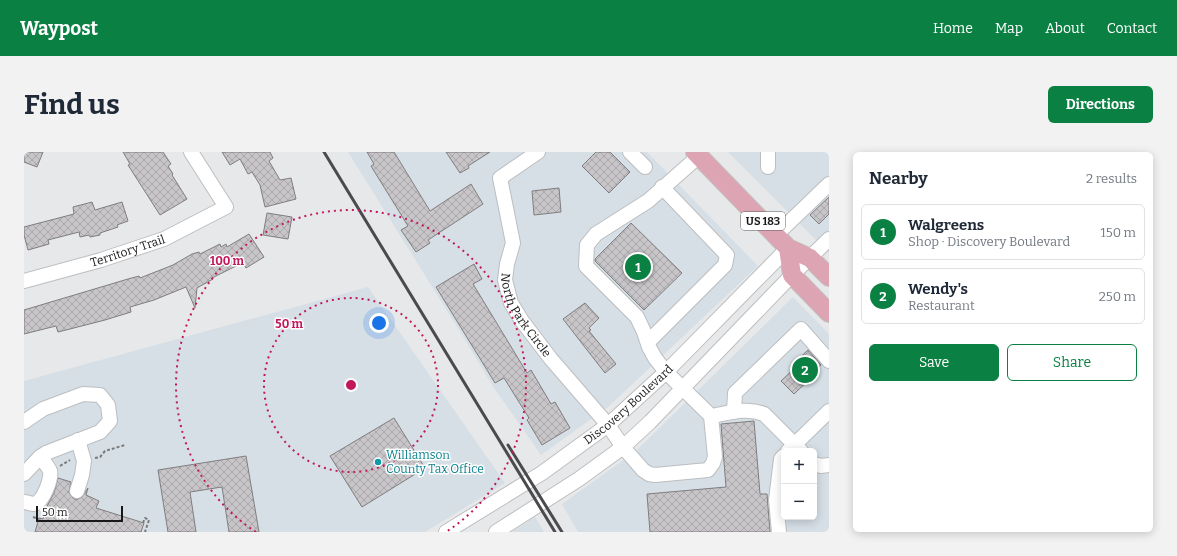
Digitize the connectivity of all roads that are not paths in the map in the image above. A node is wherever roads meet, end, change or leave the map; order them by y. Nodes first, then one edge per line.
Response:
1 (191, 152) edge
2 (538, 152) edge
3 (630, 152) edge
4 (768, 152) edge
5 (697, 154) edge
6 (645, 167) dead end
7 (768, 167) dead end
8 (829, 184) edge
9 (662, 188) junction
10 (776, 235) junction
11 (829, 239) edge
12 (788, 248) junction
13 (810, 258) junction
14 (792, 275) junction
15 (829, 276) edge
16 (24, 281) edge
17 (829, 313) edge
18 (648, 342) junction
19 (829, 361) edge
20 (666, 372) junction
21 (683, 388) junction
22 (829, 411) edge
23 (734, 412) junction
24 (711, 416) junction
25 (24, 422) edge
26 (608, 425) junction
27 (78, 440) junction
28 (623, 447) junction
29 (793, 448) edge
30 (795, 448) edge
31 (40, 457) junction
32 (781, 459) edge
33 (817, 465) edge
34 (829, 465) edge
35 (24, 474) edge
36 (77, 492) dead end
37 (24, 502) edge
38 (446, 532) edge
39 (496, 532) edge
40 (779, 532) edge

1 - 16 street, Territory Trail
2 - 26 street, North Park Circle
3 - 6 street
4 - 7 street
5 - 9 street
5 - 10 main road, US 183
8 - 10 street
9 - 18 street
9 - 18 street
10 - 12 main road, US 183
11 - 13 street, Discovery Boulevard
12 - 13 main road, US 183
12 - 14 main road
12 - 20 street, Discovery Boulevard
13 - 14 street, Discovery Boulevard
13 - 15 main road, US 183
14 - 17 main road
14 - 21 street, Discovery Boulevard
18 - 20 street
19 - 23 street
20 - 21 street
20 - 26 street, Discovery Boulevard
21 - 24 street
21 - 28 street, Discovery Boulevard
22 - 30 street
23 - 24 street
23 - 29 street
24 - 28 street, North Park Circle
25 - 27 street
26 - 28 street, North Park Circle
26 - 38 street, Discovery Boulevard
27 - 31 street
27 - 36 street
28 - 39 street, Discovery Boulevard
31 - 35 street
31 - 37 street
32 - 40 street
33 - 34 street

